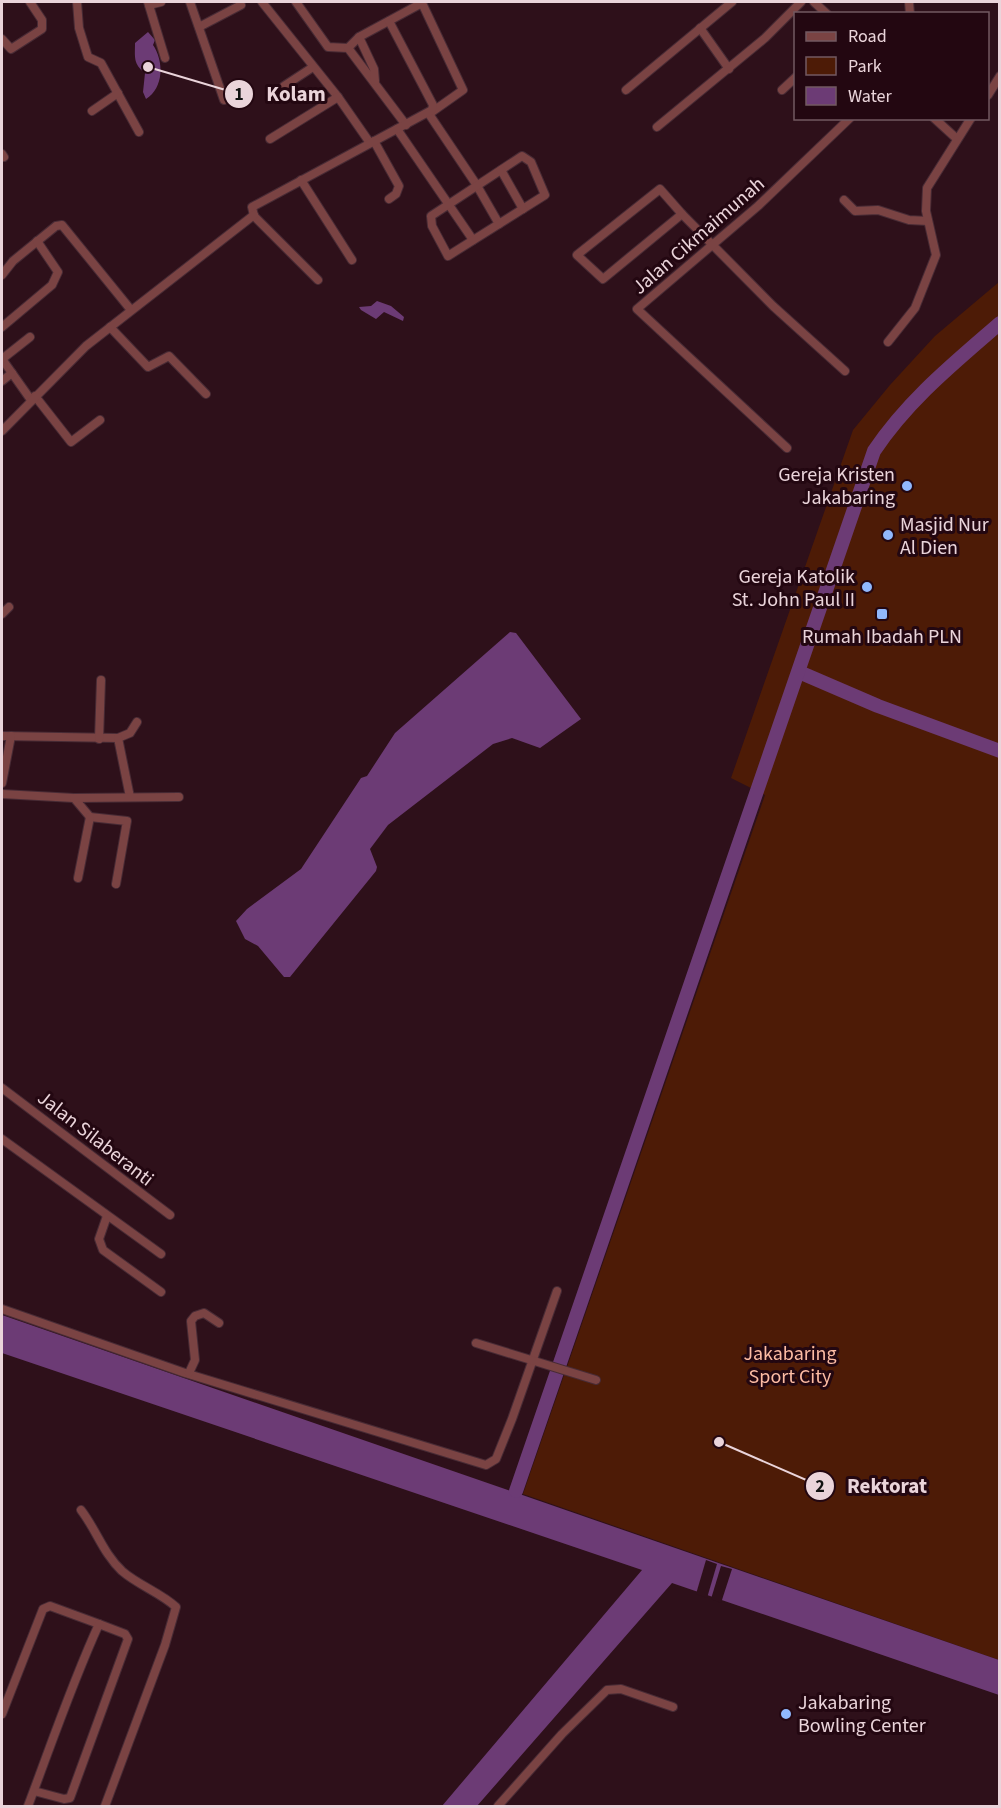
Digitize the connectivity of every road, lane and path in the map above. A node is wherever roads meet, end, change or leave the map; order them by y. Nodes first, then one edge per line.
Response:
1 (30, 2) edge
2 (77, 2) edge
3 (161, 2) edge
4 (190, 2) edge
5 (262, 2) edge
6 (296, 2) edge
7 (424, 2) edge
8 (732, 2) edge
9 (801, 2) edge
10 (149, 3) edge
11 (241, 5) dead end
12 (389, 21) junction
13 (199, 27) junction
14 (700, 28) junction
15 (359, 37) junction
16 (2, 39) edge
17 (348, 48) junction
18 (165, 57) dead end
19 (314, 67) junction
20 (729, 69) junction
21 (999, 76) edge
22 (794, 78) edge
23 (375, 81) junction
24 (284, 86) dead end
25 (626, 90) dead end
26 (782, 90) dead end
27 (989, 92) edge
28 (118, 93) junction
29 (338, 96) junction
30 (224, 100) dead end
31 (92, 111) dead end
32 (429, 114) junction
33 (848, 120) edge
34 (936, 120) edge
35 (970, 120) edge
36 (406, 125) junction
37 (657, 127) dead end
38 (397, 129) junction
39 (139, 132) dead end
40 (270, 139) dead end
41 (957, 139) junction
42 (372, 142) junction
43 (501, 170) junction
44 (301, 180) junction
45 (477, 185) junction
46 (389, 199) dead end
47 (844, 200) dead end
48 (450, 202) junction
49 (522, 209) junction
50 (682, 213) junction
51 (254, 215) junction
52 (928, 221) junction
53 (499, 225) junction
54 (474, 240) junction
55 (37, 241) junction
56 (714, 243) junction
57 (352, 260) dead end
58 (2, 275) edge
59 (318, 280) dead end
60 (131, 310) junction
61 (2, 327) edge
62 (110, 327) junction
63 (30, 337) dead end
64 (888, 342) dead end
65 (2, 359) edge
66 (845, 371) dead end
67 (12, 373) junction
68 (2, 381) edge
69 (206, 394) dead end
70 (33, 398) junction
71 (100, 420) dead end
72 (2, 431) edge
73 (787, 448) dead end
74 (9, 607) dead end
75 (2, 615) edge
76 (101, 680) dead end
77 (137, 722) dead end
78 (2, 736) edge
79 (11, 736) junction
80 (118, 738) junction
81 (99, 739) junction
82 (2, 783) edge
83 (2, 794) edge
84 (130, 797) junction
85 (179, 797) dead end
86 (74, 798) junction
87 (90, 817) junction
88 (78, 878) dead end
89 (116, 884) dead end
90 (2, 1088) edge
91 (2, 1139) edge
92 (170, 1215) dead end
93 (107, 1216) junction
94 (161, 1254) dead end
95 (557, 1291) dead end
96 (161, 1292) dead end
97 (2, 1309) edge
98 (219, 1323) dead end
99 (476, 1343) dead end
100 (533, 1360) junction
101 (189, 1373) junction
102 (596, 1380) dead end
103 (81, 1510) dead end
104 (99, 1624) junction
105 (673, 1707) dead end
106 (2, 1714) edge
107 (34, 1791) junction
108 (28, 1806) edge
109 (105, 1806) edge
110 (498, 1806) edge

1 - 16 street
2 - 28 street
3 - 10 street
4 - 13 street
5 - 19 street
6 - 17 street
7 - 12 street
7 - 32 street
8 - 14 street
9 - 20 street
10 - 18 street
11 - 13 street
12 - 15 street
12 - 32 street
13 - 30 street
14 - 20 street
14 - 25 street
15 - 17 street
15 - 23 street
17 - 23 street
19 - 24 street
19 - 29 street
20 - 37 street
21 - 27 street
22 - 26 street
23 - 36 street
28 - 31 street
28 - 39 street
29 - 40 street
29 - 42 street
32 - 36 street
32 - 45 street
33 - 56 street, Jalan Cikmaimunah
34 - 41 street
35 - 41 street
36 - 38 street
38 - 42 street
38 - 48 street
41 - 52 street
42 - 44 street
42 - 46 street
43 - 45 street
43 - 49 street
43 - 49 street
44 - 51 street
44 - 57 street
45 - 48 street
45 - 53 street
47 - 52 street
48 - 54 street
48 - 54 street
49 - 53 street
50 - 50 street
50 - 56 street
51 - 59 street
51 - 60 street
52 - 64 street
53 - 54 street
55 - 58 street
55 - 60 street
55 - 61 street
56 - 66 street
56 - 73 street, Jalan Cikmaimunah
60 - 62 street
62 - 69 street
62 - 70 street
63 - 65 street
65 - 67 street
67 - 68 street
67 - 70 street
70 - 71 street
70 - 72 street
74 - 75 street
76 - 81 street
77 - 80 street
78 - 79 street
79 - 81 street
79 - 82 street
80 - 81 street
80 - 84 street
83 - 86 street
84 - 85 street
84 - 86 street
86 - 87 street
87 - 88 street
87 - 89 street
90 - 92 street, Jalan Silaberanti
91 - 93 street
93 - 94 street
93 - 96 street
95 - 100 street
97 - 101 street
98 - 101 street
99 - 100 street
100 - 101 street
100 - 102 street
103 - 109 street
104 - 106 street
104 - 107 street
104 - 107 street
105 - 110 street
107 - 108 street

